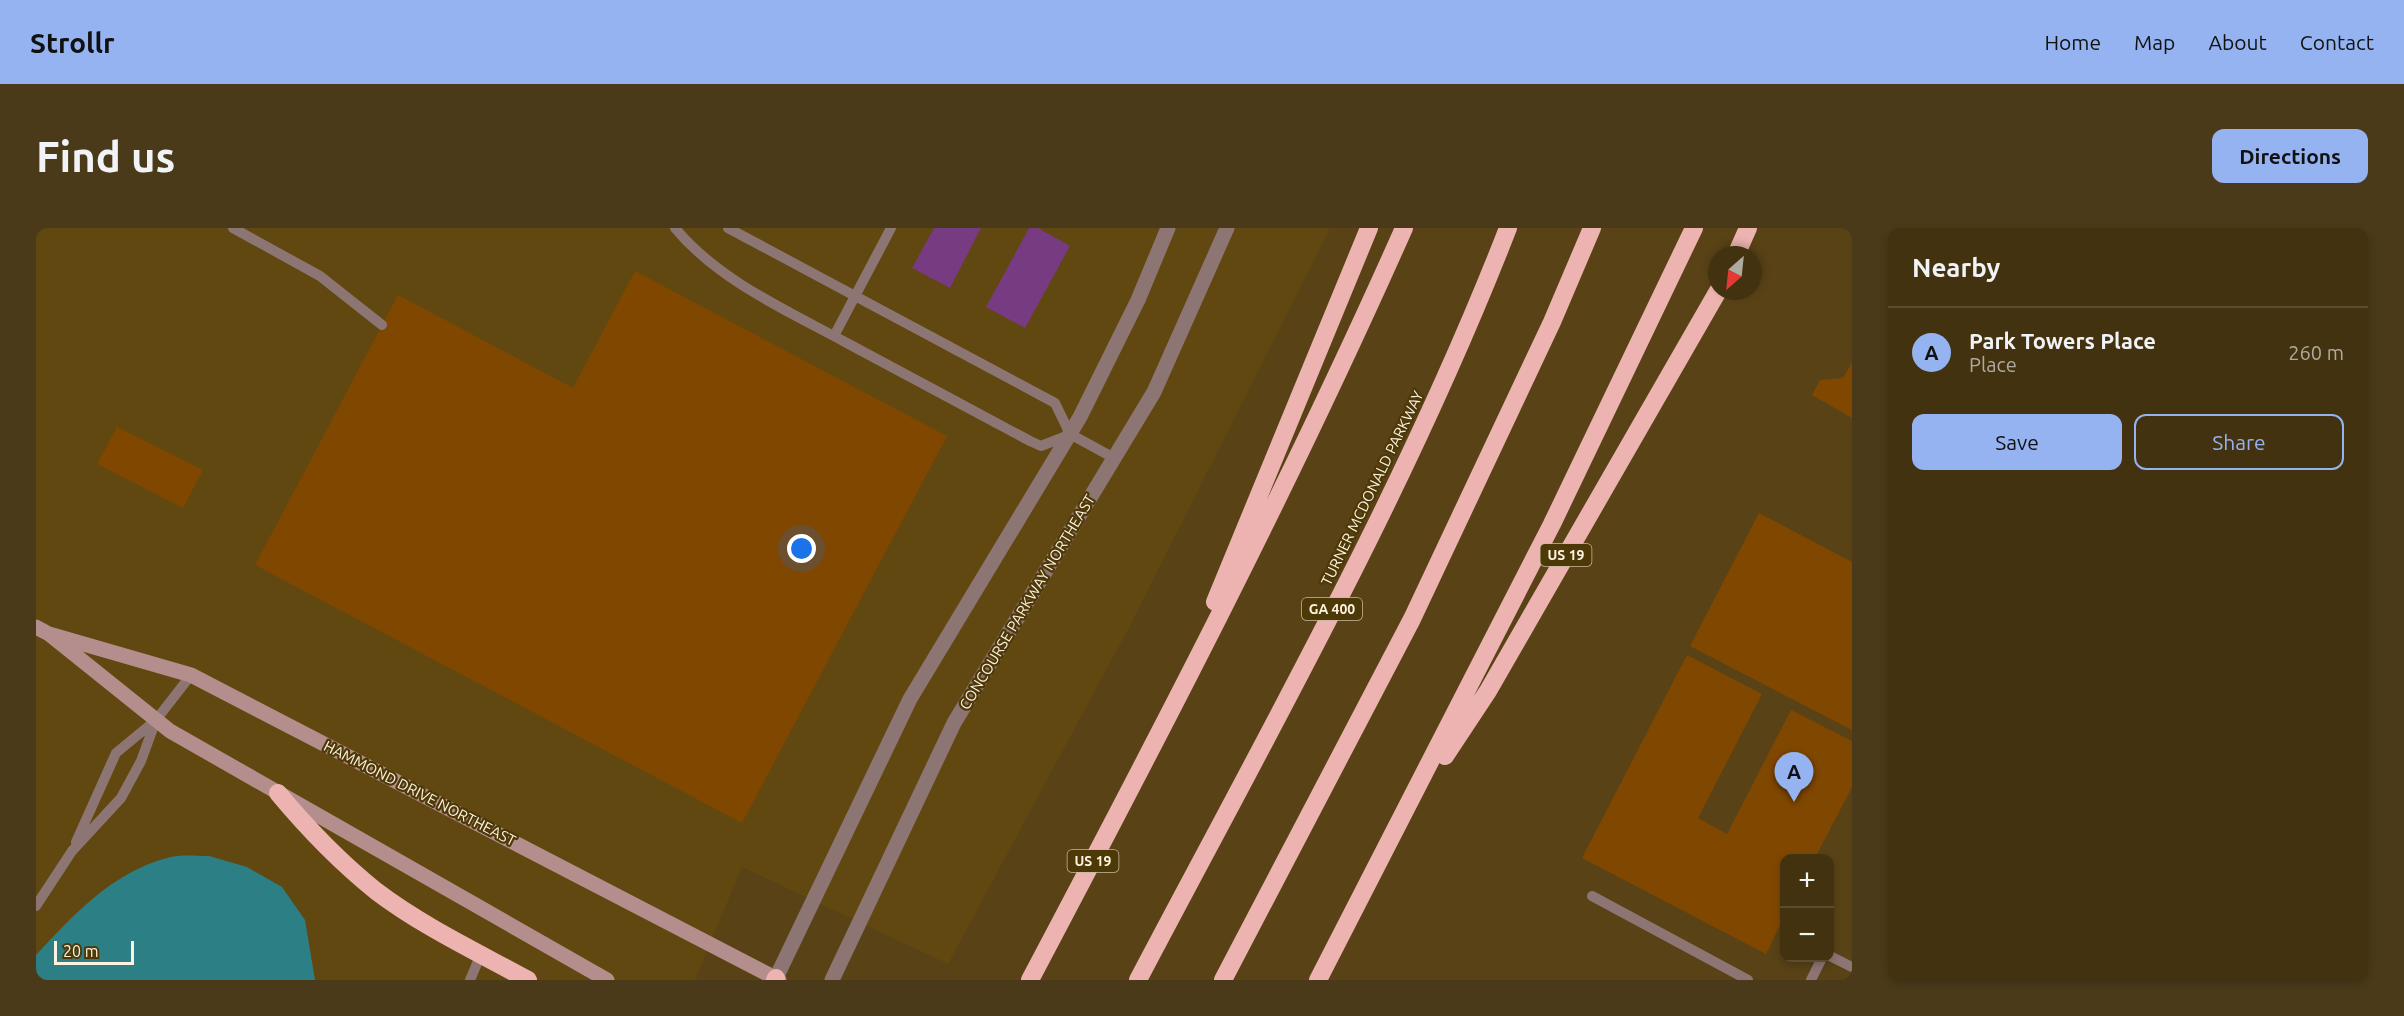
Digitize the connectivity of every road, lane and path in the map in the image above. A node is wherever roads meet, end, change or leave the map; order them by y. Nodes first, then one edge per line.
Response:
1 (232, 228) edge
2 (675, 228) edge
3 (728, 228) edge
4 (891, 228) edge
5 (1168, 228) edge
6 (1227, 228) edge
7 (1369, 228) edge
8 (1404, 228) edge
9 (1508, 228) edge
10 (1592, 228) edge
11 (1694, 228) edge
12 (1748, 228) edge
13 (1740, 246) edge
14 (854, 297) junction
15 (1713, 300) edge
16 (382, 325) dead end
17 (834, 336) junction
18 (1070, 434) junction
19 (1114, 458) junction
20 (43, 630) edge
21 (191, 675) junction
22 (156, 720) junction
23 (1156, 742) junction
24 (278, 794) junction
25 (1405, 814) junction
26 (72, 851) junction
27 (1592, 896) dead end
28 (36, 906) edge
29 (482, 954) junction
30 (1834, 958) edge
31 (1820, 962) edge
32 (1852, 967) edge
33 (777, 979) edge
34 (470, 980) edge
35 (528, 980) edge
36 (607, 980) edge
37 (832, 980) edge
38 (1030, 980) edge
39 (1138, 980) edge
40 (1223, 980) edge
41 (1318, 980) edge
42 (1748, 980) edge
43 (1811, 980) edge

1 - 16 lane
2 - 17 lane
3 - 14 lane
4 - 14 lane
5 - 18 street
6 - 19 street, CONCOURSE PARKWAY NORTHEAST
7 - 23 highway
8 - 23 highway, US 19
9 - 39 highway, TURNER MCDONALD PARKWAY / GA 400
10 - 40 highway
11 - 25 highway
12 - 13 highway
14 - 17 lane
14 - 18 lane
15 - 25 highway, US 19
17 - 18 lane
18 - 19 lane
18 - 33 street
19 - 37 street, CONCOURSE PARKWAY NORTHEAST
20 - 21 main road, HAMMOND DRIVE NORTHEAST
20 - 22 main road, HAMMOND DRIVE NORTHEAST
21 - 22 lane
21 - 33 main road, HAMMOND DRIVE NORTHEAST
22 - 24 main road, HAMMOND DRIVE NORTHEAST
22 - 26 lane
22 - 26 lane
23 - 38 highway, US 19
24 - 29 highway
24 - 36 main road, HAMMOND DRIVE NORTHEAST
25 - 41 highway, US 19
26 - 28 lane
27 - 42 lane
29 - 34 lane
29 - 35 highway
30 - 32 lane
31 - 43 lane

